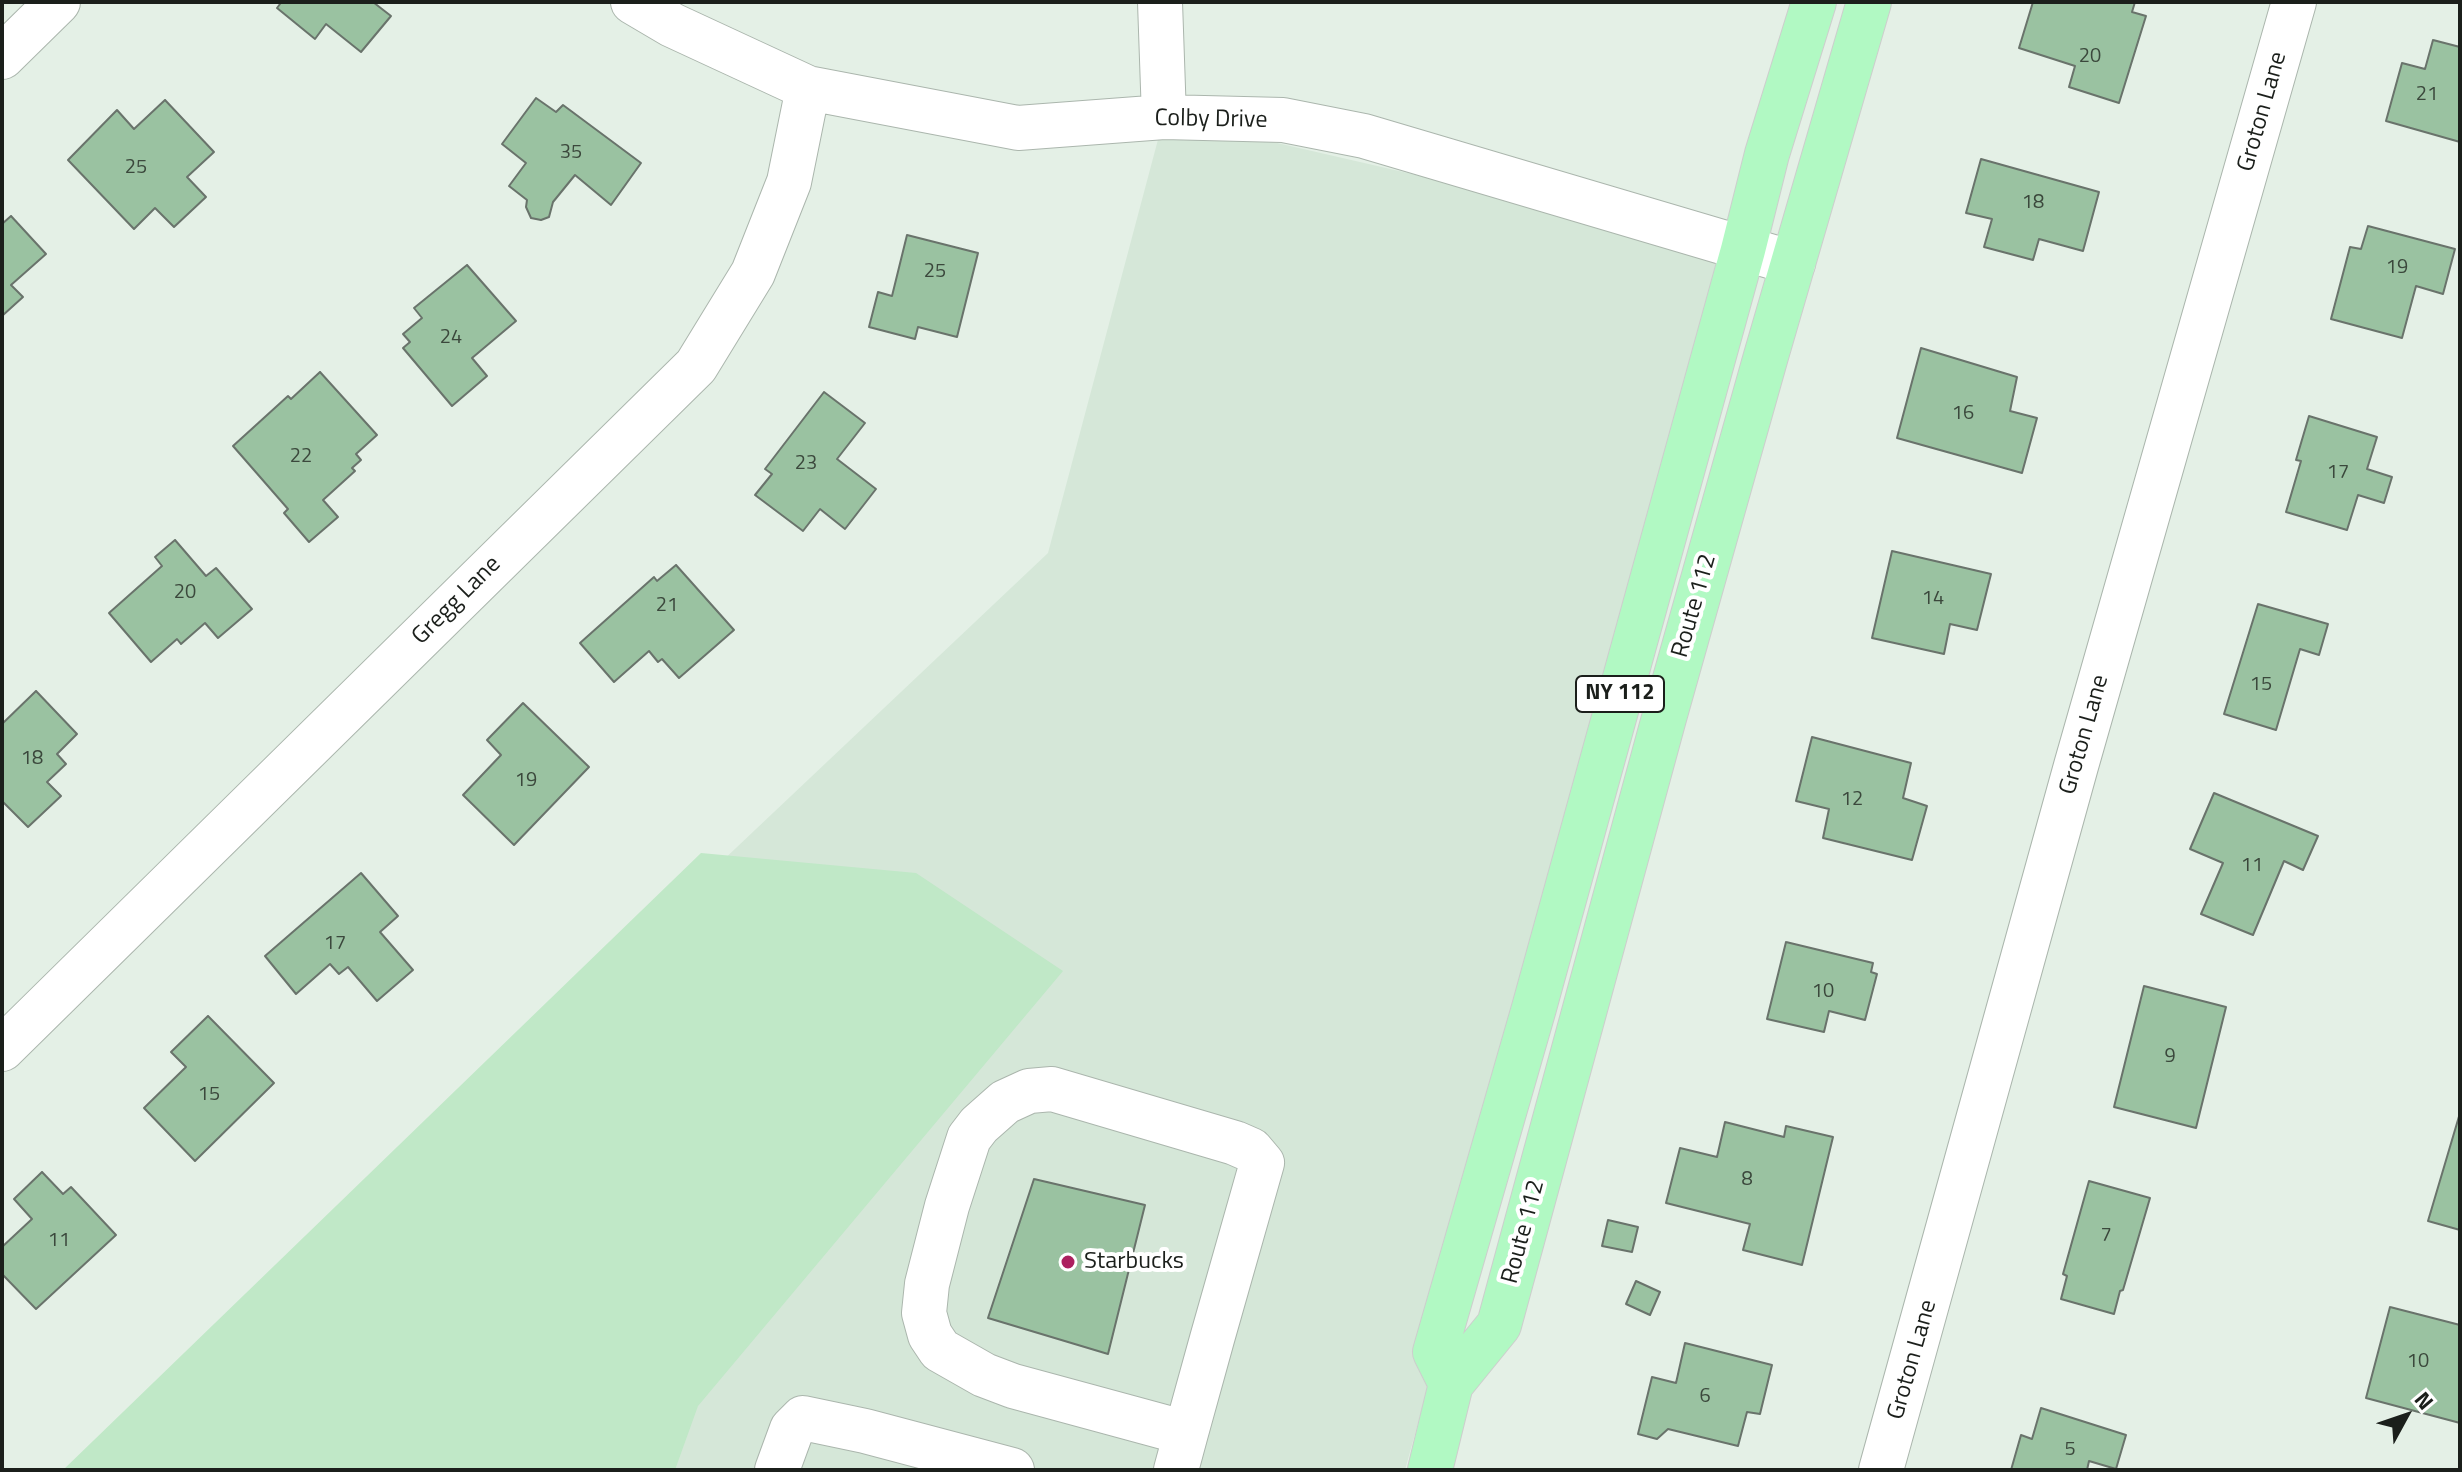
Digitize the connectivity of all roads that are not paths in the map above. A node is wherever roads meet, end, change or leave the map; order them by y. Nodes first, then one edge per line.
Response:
1 (58, 2) edge
2 (633, 2) edge
3 (1160, 2) edge
4 (1814, 2) edge
5 (1869, 2) edge
6 (2294, 2) edge
7 (2, 57) edge
8 (808, 88) junction
9 (1164, 117) junction
10 (1743, 250) junction
11 (1793, 263) junction
12 (2, 1049) edge
13 (1451, 1384) junction
14 (1181, 1451) edge
15 (777, 1470) edge
16 (1012, 1470) edge
17 (1430, 1470) edge
18 (1881, 1470) edge

1 - 7 street
2 - 8 street, Colby Drive
3 - 9 street
4 - 10 main road, Route 112 / NY 112
5 - 11 main road, Route 112 / NY 112
6 - 18 street, Groton Lane
8 - 9 street, Colby Drive
8 - 12 street, Gregg Lane
9 - 10 street, Colby Drive
10 - 11 street, Colby Drive
10 - 13 main road, Route 112 / NY 112
11 - 13 main road, Route 112 / NY 112
13 - 17 main road, Route 112 / NY 112
14 - 14 street
15 - 16 street

